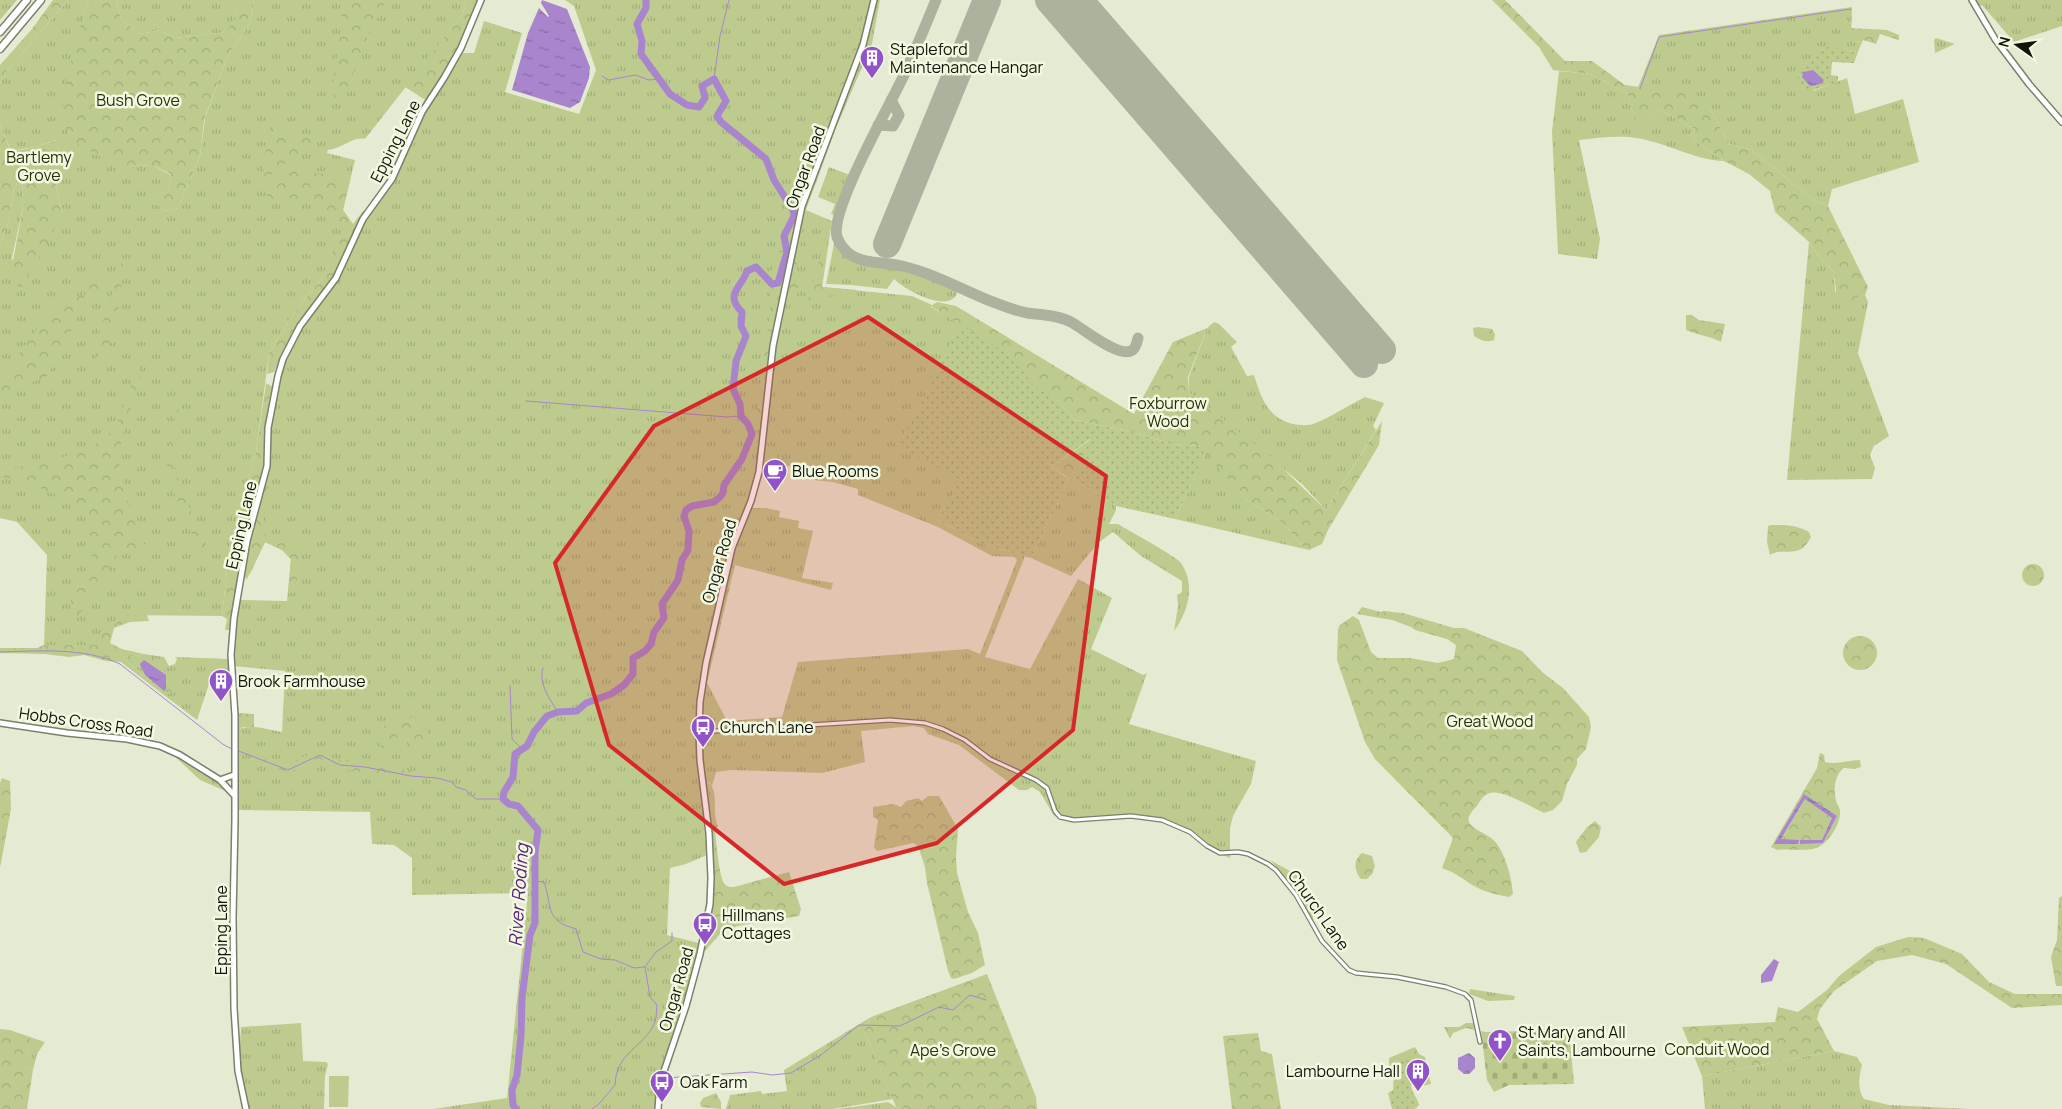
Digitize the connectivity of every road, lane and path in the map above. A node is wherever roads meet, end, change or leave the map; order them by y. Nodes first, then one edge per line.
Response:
1 (27, 0) edge
2 (41, 0) edge
3 (481, 0) edge
4 (874, 0) edge
5 (1972, 0) edge
6 (0, 32) edge
7 (0, 49) edge
8 (2062, 122) edge
9 (0, 723) edge
10 (699, 732) junction
11 (234, 775) junction
12 (220, 780) junction
13 (234, 796) junction
14 (1480, 1042) dead end
15 (246, 1109) edge
16 (658, 1109) edge

1 - 6 highway
2 - 7 highway
3 - 11 street, Epping Lane
4 - 10 street, Ongar Road
5 - 8 street
9 - 12 street, Hobbs Cross Road
10 - 14 street, Church Lane
10 - 16 street, Ongar Road
11 - 12 street
11 - 13 street, Epping Lane
12 - 13 street, Hobbs Cross Road
13 - 15 street, Epping Lane

